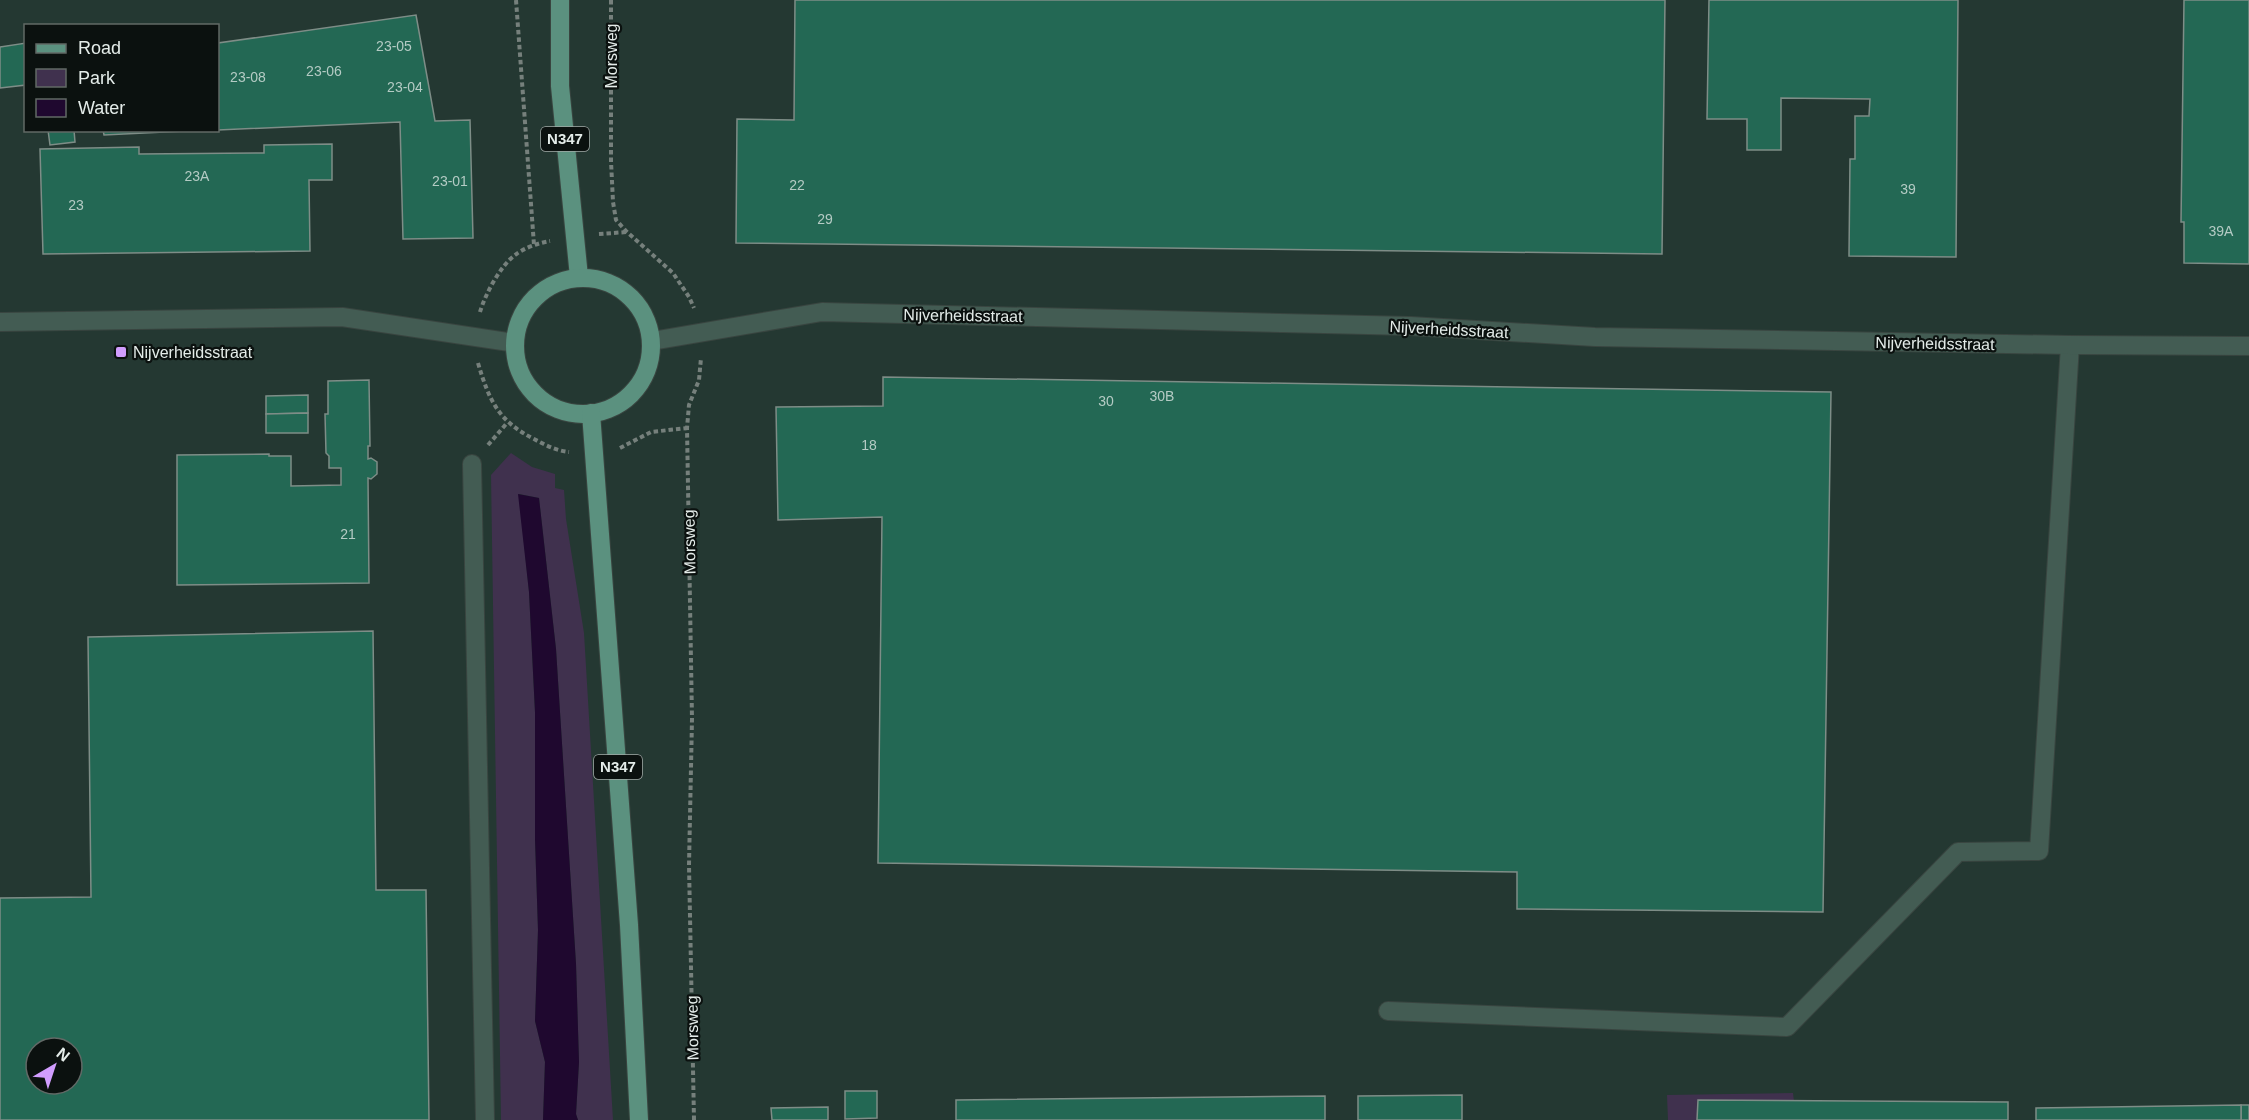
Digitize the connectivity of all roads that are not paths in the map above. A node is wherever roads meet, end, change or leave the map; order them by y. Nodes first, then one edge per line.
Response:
1 (560, 0) edge
2 (579, 277) junction
3 (0, 322) edge
4 (652, 341) junction
5 (515, 343) junction
6 (2070, 345) junction
7 (2249, 346) edge
8 (591, 414) junction
9 (472, 464) dead end
10 (1388, 1011) dead end
11 (485, 1120) edge
12 (639, 1120) edge

1 - 2 main road, N347
2 - 4 main road
2 - 5 main road
3 - 5 street
4 - 6 street, Nijverheidsstraat
4 - 8 main road
5 - 8 main road
6 - 7 street, Nijverheidsstraat
6 - 10 street
8 - 12 main road, N347
9 - 11 street

